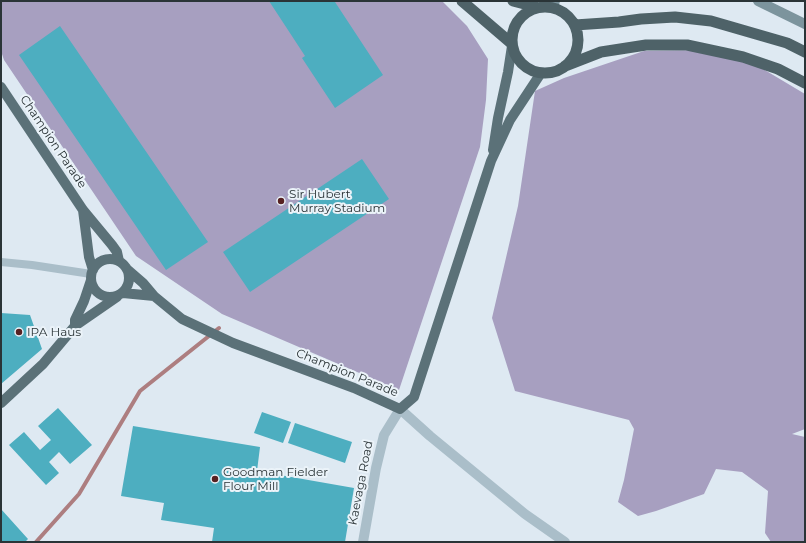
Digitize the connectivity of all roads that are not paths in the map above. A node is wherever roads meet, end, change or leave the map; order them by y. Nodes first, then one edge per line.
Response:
1 (462, 1) edge
2 (514, 1) edge
3 (758, 1) edge
4 (554, 4) edge
5 (536, 7) junction
6 (805, 24) edge
7 (575, 25) junction
8 (512, 45) junction
9 (805, 52) edge
10 (564, 66) junction
11 (541, 73) junction
12 (805, 83) edge
13 (1, 87) edge
14 (491, 162) junction
15 (83, 210) junction
16 (119, 261) junction
17 (1, 262) edge
18 (128, 270) junction
19 (92, 274) junction
20 (120, 295) junction
21 (154, 296) junction
22 (75, 326) junction
23 (1, 403) edge
24 (400, 409) junction
25 (363, 542) edge
26 (565, 542) edge

1 - 8 highway
2 - 5 highway
3 - 6 main road
4 - 5 highway
4 - 7 highway
5 - 8 highway
7 - 9 highway
7 - 10 highway
8 - 11 highway
8 - 14 main road, Champion Parade
10 - 11 highway
10 - 12 highway
11 - 14 main road, Champion Parade
13 - 15 main road, Champion Parade
14 - 24 main road, Champion Parade
15 - 16 main road, Champion Parade
15 - 19 main road, Champion Parade
16 - 18 main road
16 - 19 main road
17 - 19 lane
18 - 20 main road
18 - 21 main road, Champion Parade
19 - 20 main road
19 - 22 main road
20 - 21 main road
20 - 22 main road
21 - 24 main road, Champion Parade
22 - 23 main road
24 - 25 street, Kaevaga Road
24 - 26 street

